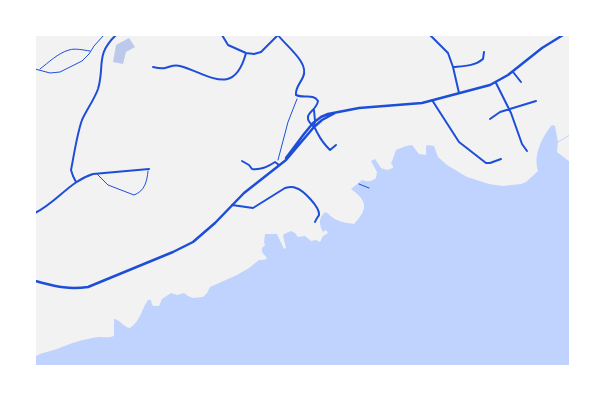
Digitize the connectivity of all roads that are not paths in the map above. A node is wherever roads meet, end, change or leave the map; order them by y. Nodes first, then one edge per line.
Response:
1 (116, 35) edge
2 (178, 35) edge
3 (185, 35) edge
4 (222, 35) edge
5 (278, 35) edge
6 (430, 35) edge
7 (563, 35) edge
8 (559, 36) edge
9 (484, 52) dead end
10 (246, 53) junction
11 (153, 67) dead end
12 (453, 67) junction
13 (513, 72) junction
14 (521, 82) dead end
15 (496, 83) junction
16 (459, 93) junction
17 (432, 100) junction
18 (536, 101) dead end
19 (509, 108) junction
20 (314, 110) junction
21 (335, 113) junction
22 (490, 120) dead end
23 (315, 121) junction
24 (313, 126) junction
25 (336, 145) dead end
26 (527, 151) dead end
27 (501, 159) dead end
28 (242, 161) dead end
29 (278, 164) junction
30 (149, 169) joint
31 (96, 174) junction
32 (76, 182) junction
33 (232, 205) junction
34 (35, 213) edge
35 (315, 222) dead end
36 (35, 280) edge

1 - 32 street
2 - 3 street
4 - 10 street
5 - 10 street
5 - 20 street
6 - 12 street
7 - 8 street
8 - 13 street
9 - 12 street
10 - 11 street
12 - 16 street
13 - 14 street
13 - 15 street
15 - 16 street
15 - 19 street
16 - 17 street
17 - 21 street
17 - 27 street
18 - 19 street
19 - 22 street
19 - 26 street
20 - 23 street
20 - 24 street
21 - 23 street
21 - 24 street
23 - 24 street
24 - 25 street
24 - 29 street
28 - 29 street
29 - 33 street
30 - 31 street
30 - 31 lane
31 - 32 street
32 - 34 street
33 - 35 street
33 - 36 street

